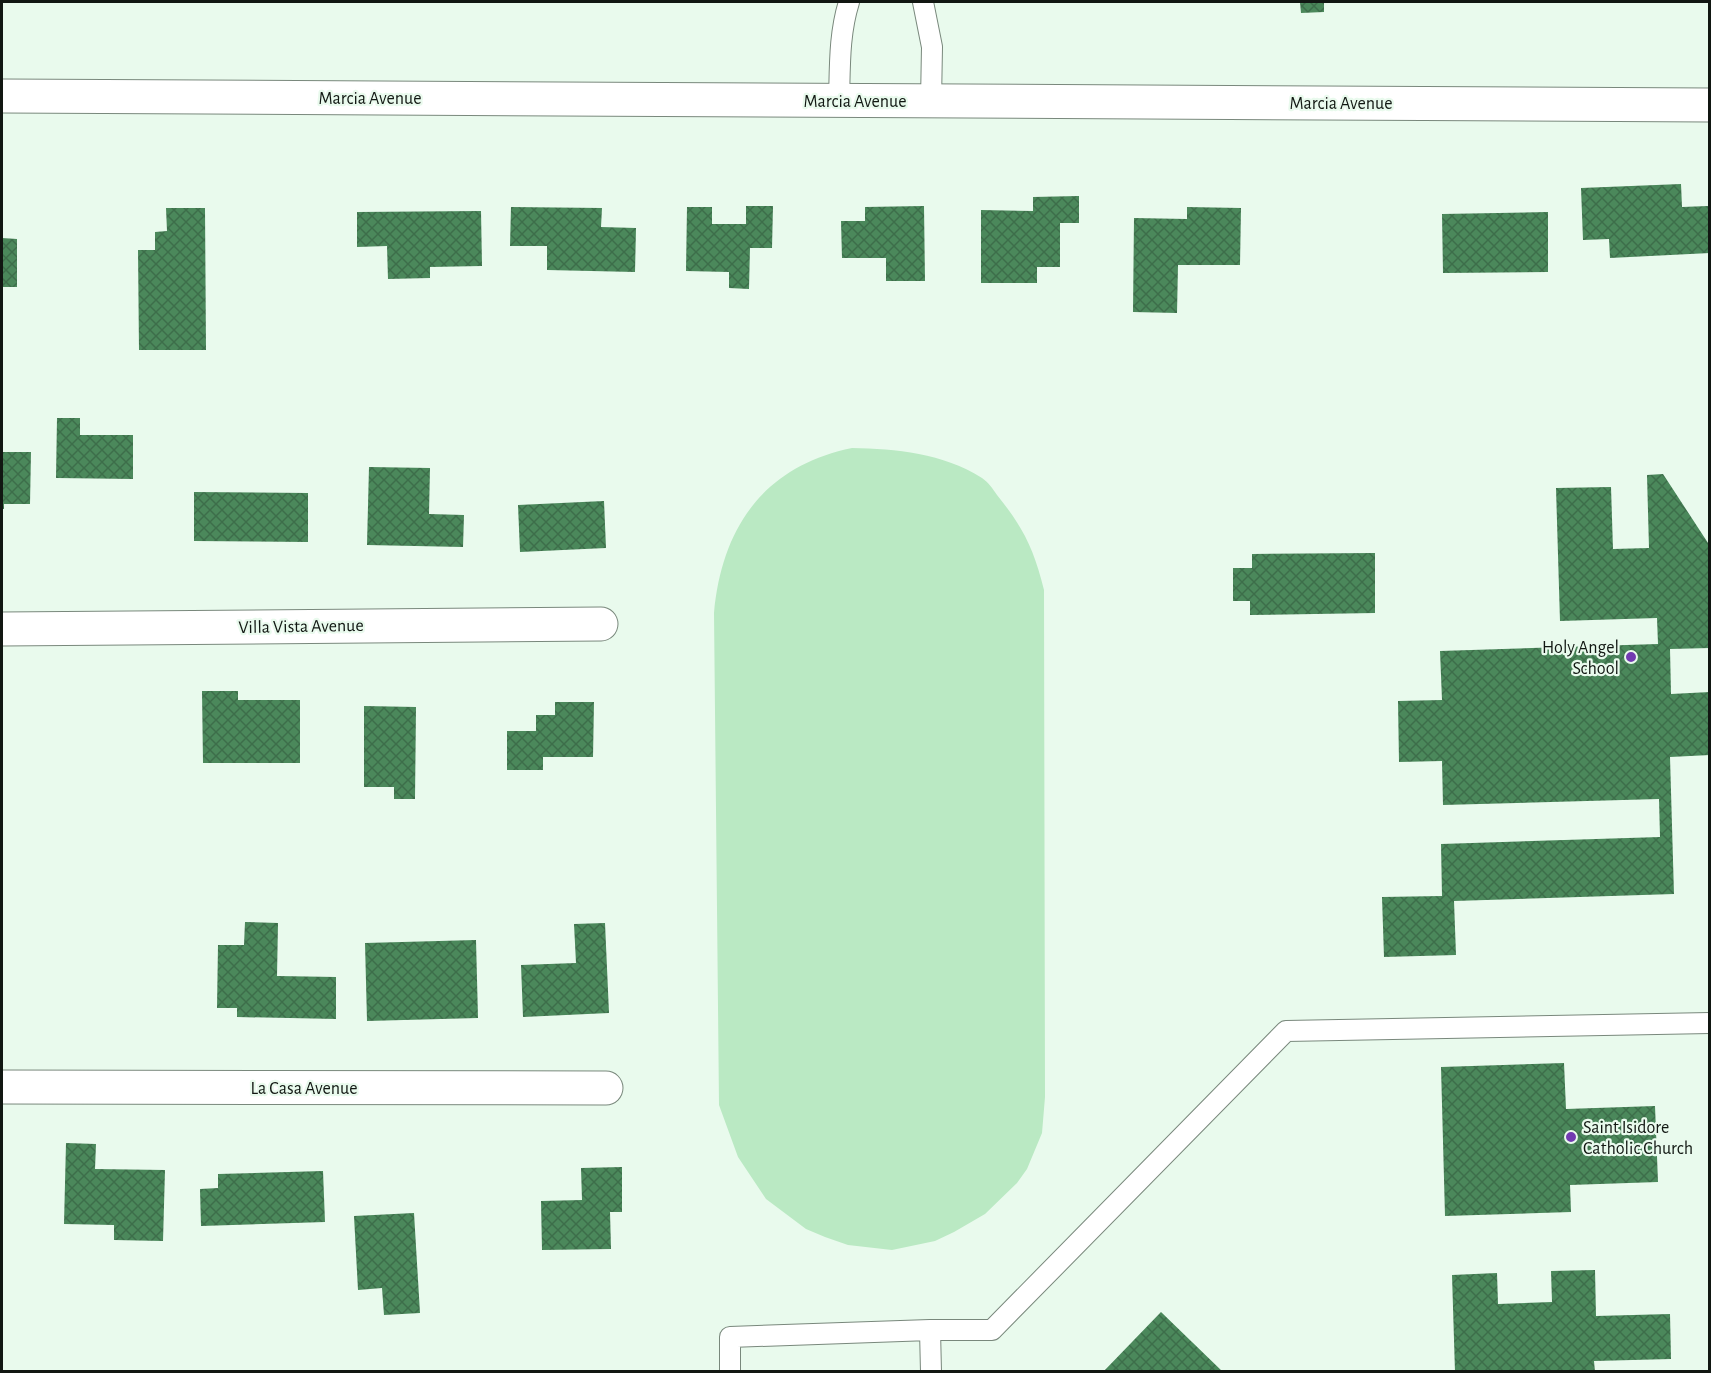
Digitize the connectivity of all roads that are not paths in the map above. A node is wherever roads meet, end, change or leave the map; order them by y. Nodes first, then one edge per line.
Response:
1 (849, 2) edge
2 (922, 2) edge
3 (2, 96) edge
4 (839, 101) junction
5 (931, 101) junction
6 (1710, 105) edge
7 (601, 624) dead end
8 (2, 629) edge
9 (1710, 1023) edge
10 (2, 1087) edge
11 (606, 1088) dead end
12 (930, 1330) junction
13 (730, 1371) edge
14 (932, 1371) edge

1 - 4 lane
2 - 5 lane
3 - 4 street, Marcia Avenue
4 - 5 street, Marcia Avenue
5 - 6 street, Marcia Avenue
7 - 8 street, Villa Vista Avenue
9 - 12 lane
10 - 11 street, La Casa Avenue
12 - 13 lane
12 - 14 lane

